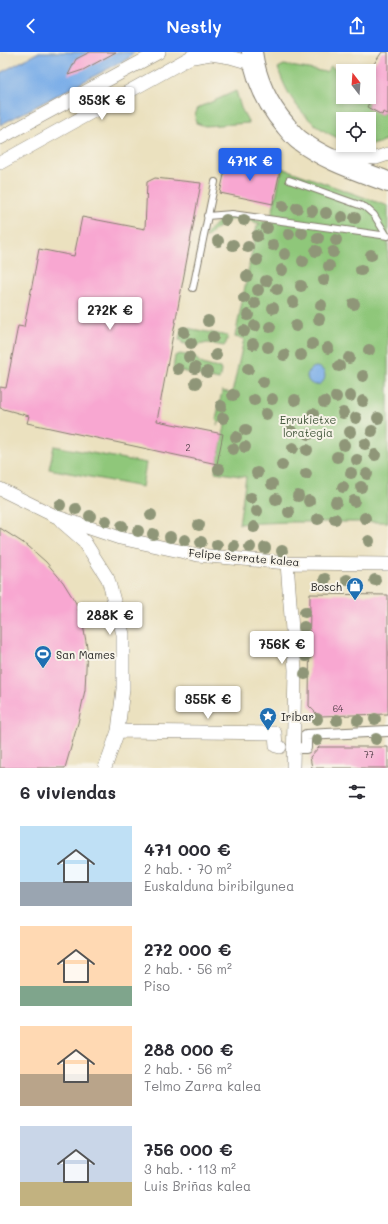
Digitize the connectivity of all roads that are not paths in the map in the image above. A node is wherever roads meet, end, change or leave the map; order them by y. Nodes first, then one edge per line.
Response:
1 (159, 52) edge
2 (196, 54) edge
3 (253, 58) edge
4 (0, 138) edge
5 (388, 154) edge
6 (321, 155) junction
7 (0, 163) edge
8 (289, 180) dead end
9 (215, 182) dead end
10 (388, 182) edge
11 (207, 216) junction
12 (387, 236) edge
13 (193, 288) dead end
14 (0, 489) edge
15 (56, 517) junction
16 (287, 562) junction
17 (388, 564) edge
18 (118, 731) junction
19 (388, 731) edge
20 (280, 746) dead end
21 (301, 748) dead end
22 (105, 768) edge
23 (293, 768) edge

1 - 4 street
2 - 3 street
2 - 7 street
3 - 6 main road
5 - 6 street
6 - 10 main road
8 - 12 lane
9 - 11 lane
11 - 12 lane
11 - 13 lane
14 - 15 street
15 - 16 street, Felipe Serrate kalea
15 - 18 street
16 - 17 street, Felipe Serrate kalea
16 - 23 street
18 - 20 street
18 - 22 street
19 - 21 street

